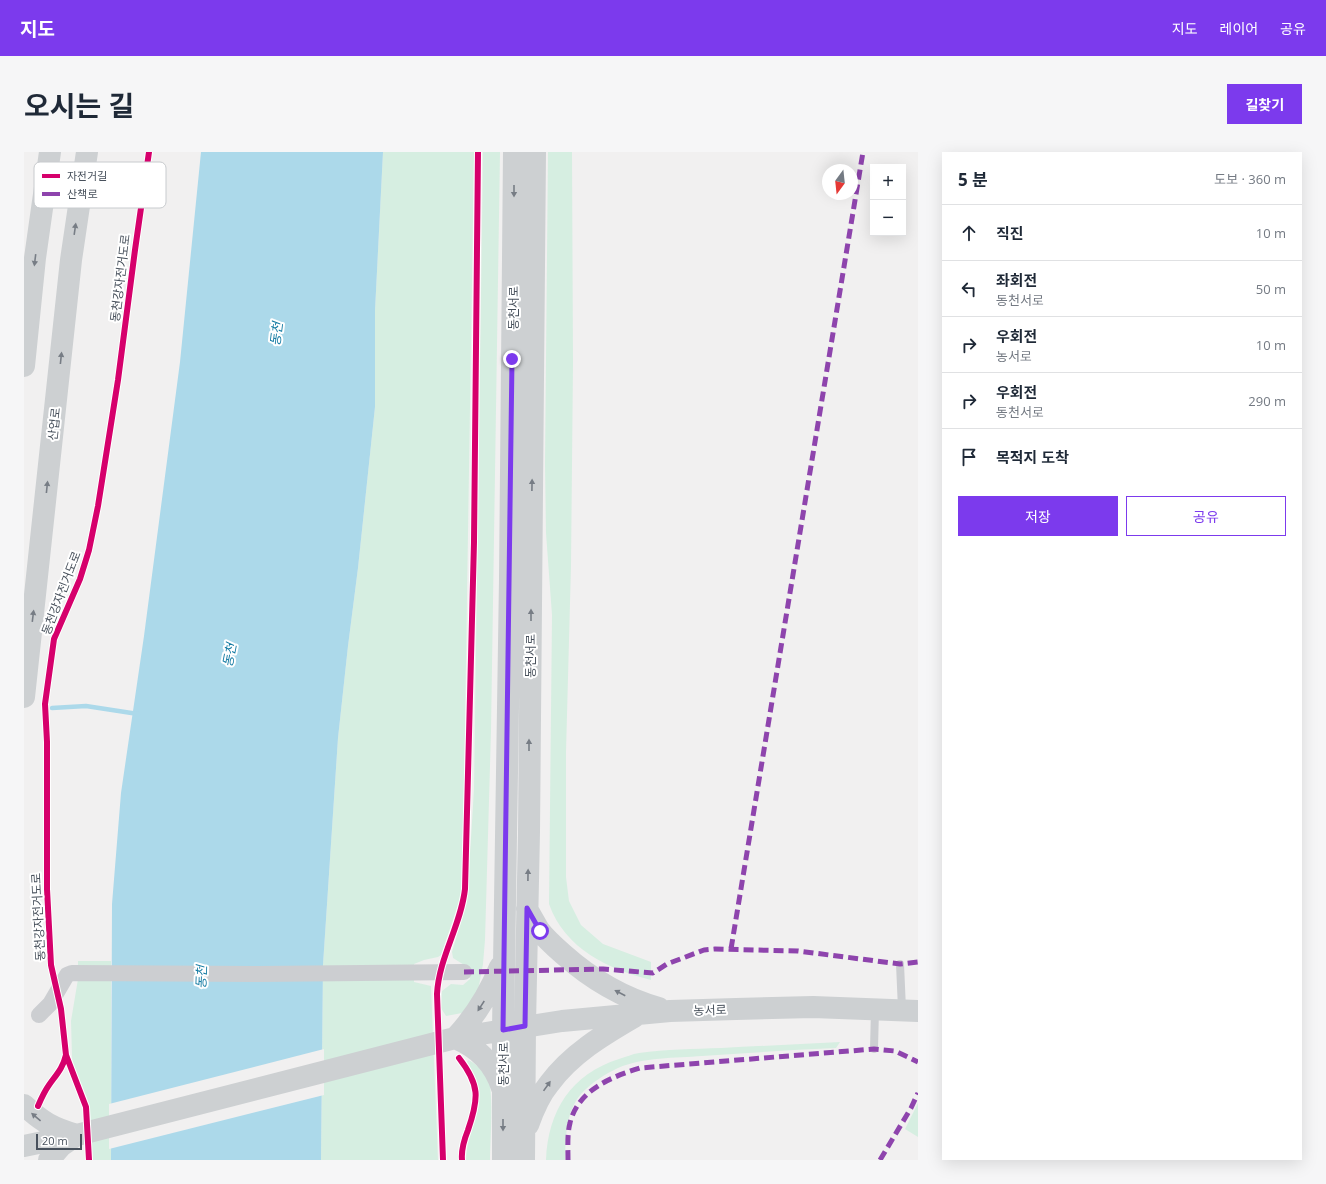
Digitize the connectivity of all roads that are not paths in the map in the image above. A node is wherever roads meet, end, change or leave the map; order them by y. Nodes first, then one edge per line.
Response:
1 (50, 152) edge
2 (87, 152) edge
3 (514, 152) edge
4 (535, 152) edge
5 (49, 162) edge
6 (86, 162) edge
7 (42, 208) edge
8 (79, 208) edge
9 (24, 366) edge
10 (24, 697) edge
11 (527, 908) junction
12 (504, 958) junction
13 (900, 964) dead end
14 (464, 972) dead end
15 (875, 1009) junction
16 (910, 1010) edge
17 (670, 1011) junction
18 (638, 1014) junction
19 (39, 1015) dead end
20 (525, 1026) junction
21 (503, 1030) junction
22 (455, 1038) junction
23 (874, 1049) dead end
24 (503, 1091) junction
25 (24, 1105) edge
26 (524, 1134) junction
27 (77, 1135) junction
28 (24, 1146) edge
29 (49, 1160) edge
30 (503, 1160) edge
31 (524, 1160) edge

1 -> 5 main road
6 -> 2 main road, 산업로
3 -> 12 main road, 동천서로
11 -> 4 main road, 동천서로
7 -> 9 main road
10 -> 8 main road, 산업로
17 -> 11 main road
11 - 20 main road, 동천서로
12 - 21 main road, 동천서로
12 -> 22 main road
13 - 16 lane
14 - 19 street
15 - 16 main road, 농서로
15 - 17 main road, 농서로
15 - 23 lane
17 - 18 main road, 농서로
18 - 20 main road, 농서로
26 -> 18 main road
20 - 21 main road, 농서로
20 - 26 main road, 동천서로
21 - 22 main road, 농서로
21 - 24 main road, 동천서로
22 - 24 main road
22 - 27 main road, 농서로
24 -> 30 main road, 동천서로
27 -> 25 main road
26 - 31 main road, 동천서로
27 - 28 main road, 농서로
27 - 29 main road

